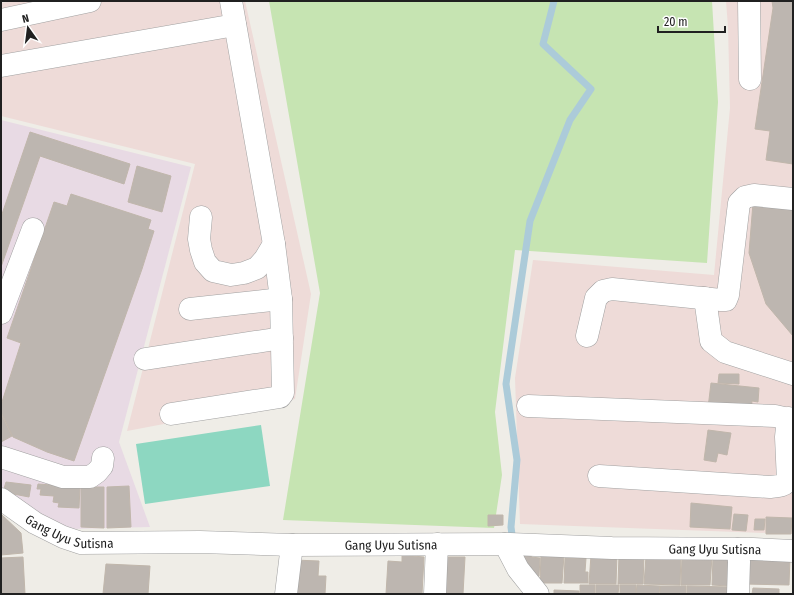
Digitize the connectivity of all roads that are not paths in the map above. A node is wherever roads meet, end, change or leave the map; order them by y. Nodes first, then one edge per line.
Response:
1 (90, 1) edge
2 (231, 1) edge
3 (749, 1) edge
4 (1, 20) edge
5 (235, 25) junction
6 (1, 66) edge
7 (750, 79) dead end
8 (793, 200) edge
9 (201, 217) dead end
10 (33, 229) dead end
11 (274, 244) junction
12 (705, 298) junction
13 (281, 299) junction
14 (190, 309) dead end
15 (1, 313) edge
16 (587, 336) dead end
17 (282, 338) junction
18 (145, 359) dead end
19 (793, 374) edge
20 (528, 406) dead end
21 (171, 414) dead end
22 (790, 419) edge
23 (1, 457) edge
24 (104, 458) dead end
25 (599, 476) dead end
26 (1, 500) edge
27 (437, 544) junction
28 (511, 544) junction
29 (292, 545) junction
30 (738, 549) junction
31 (793, 551) edge
32 (286, 594) edge
33 (435, 594) edge
34 (538, 594) edge
35 (738, 594) edge

1 - 4 street
2 - 5 street
3 - 7 street
5 - 6 street
5 - 11 street
8 - 12 street
9 - 11 street
10 - 15 street
11 - 13 street
12 - 16 street
12 - 19 street
13 - 14 street
13 - 17 street
17 - 18 street
17 - 21 street
20 - 22 street
22 - 25 street
23 - 24 street
26 - 29 street, Gang Uyu Sutisna
27 - 28 street, Gang Uyu Sutisna
27 - 29 street, Gang Uyu Sutisna
27 - 33 street
28 - 30 street, Gang Uyu Sutisna
28 - 34 street
29 - 32 street
30 - 31 street, Gang Uyu Sutisna
30 - 35 street

